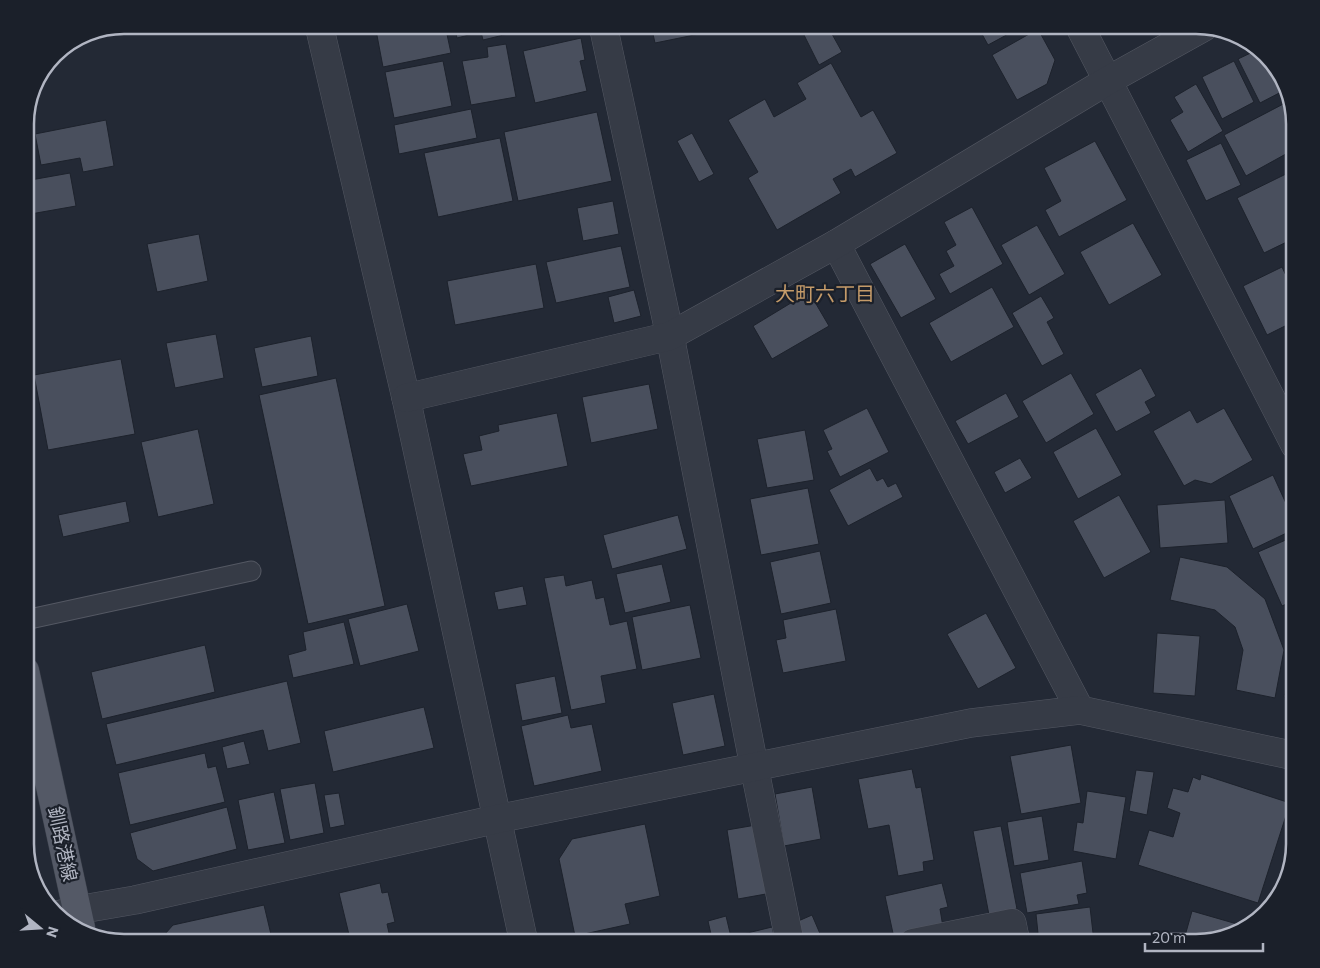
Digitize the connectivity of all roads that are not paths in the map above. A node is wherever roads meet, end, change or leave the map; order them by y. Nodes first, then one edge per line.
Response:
1 (321, 34) edge
2 (605, 34) edge
3 (1084, 34) edge
4 (1193, 34) edge
5 (1107, 81) junction
6 (836, 244) junction
7 (670, 336) junction
8 (406, 398) junction
9 (1286, 428) edge
10 (251, 571) dead end
11 (34, 618) edge
12 (1080, 710) junction
13 (34, 718) edge
14 (1286, 754) edge
15 (754, 766) junction
16 (497, 819) junction
17 (72, 918) edge
18 (522, 934) edge
19 (788, 934) edge
20 (958, 934) edge
21 (1014, 934) edge

1 - 8 street
2 - 7 street
3 - 5 street
4 - 5 street
5 - 6 street
5 - 9 street
6 - 7 street
6 - 12 street
7 - 8 street
7 - 15 street
8 - 16 street
10 - 11 lane
12 - 14 street
12 - 15 street
13 - 17 main road, 釧路港線
15 - 16 street
15 - 19 street
16 - 17 street
16 - 18 street
20 - 21 street

